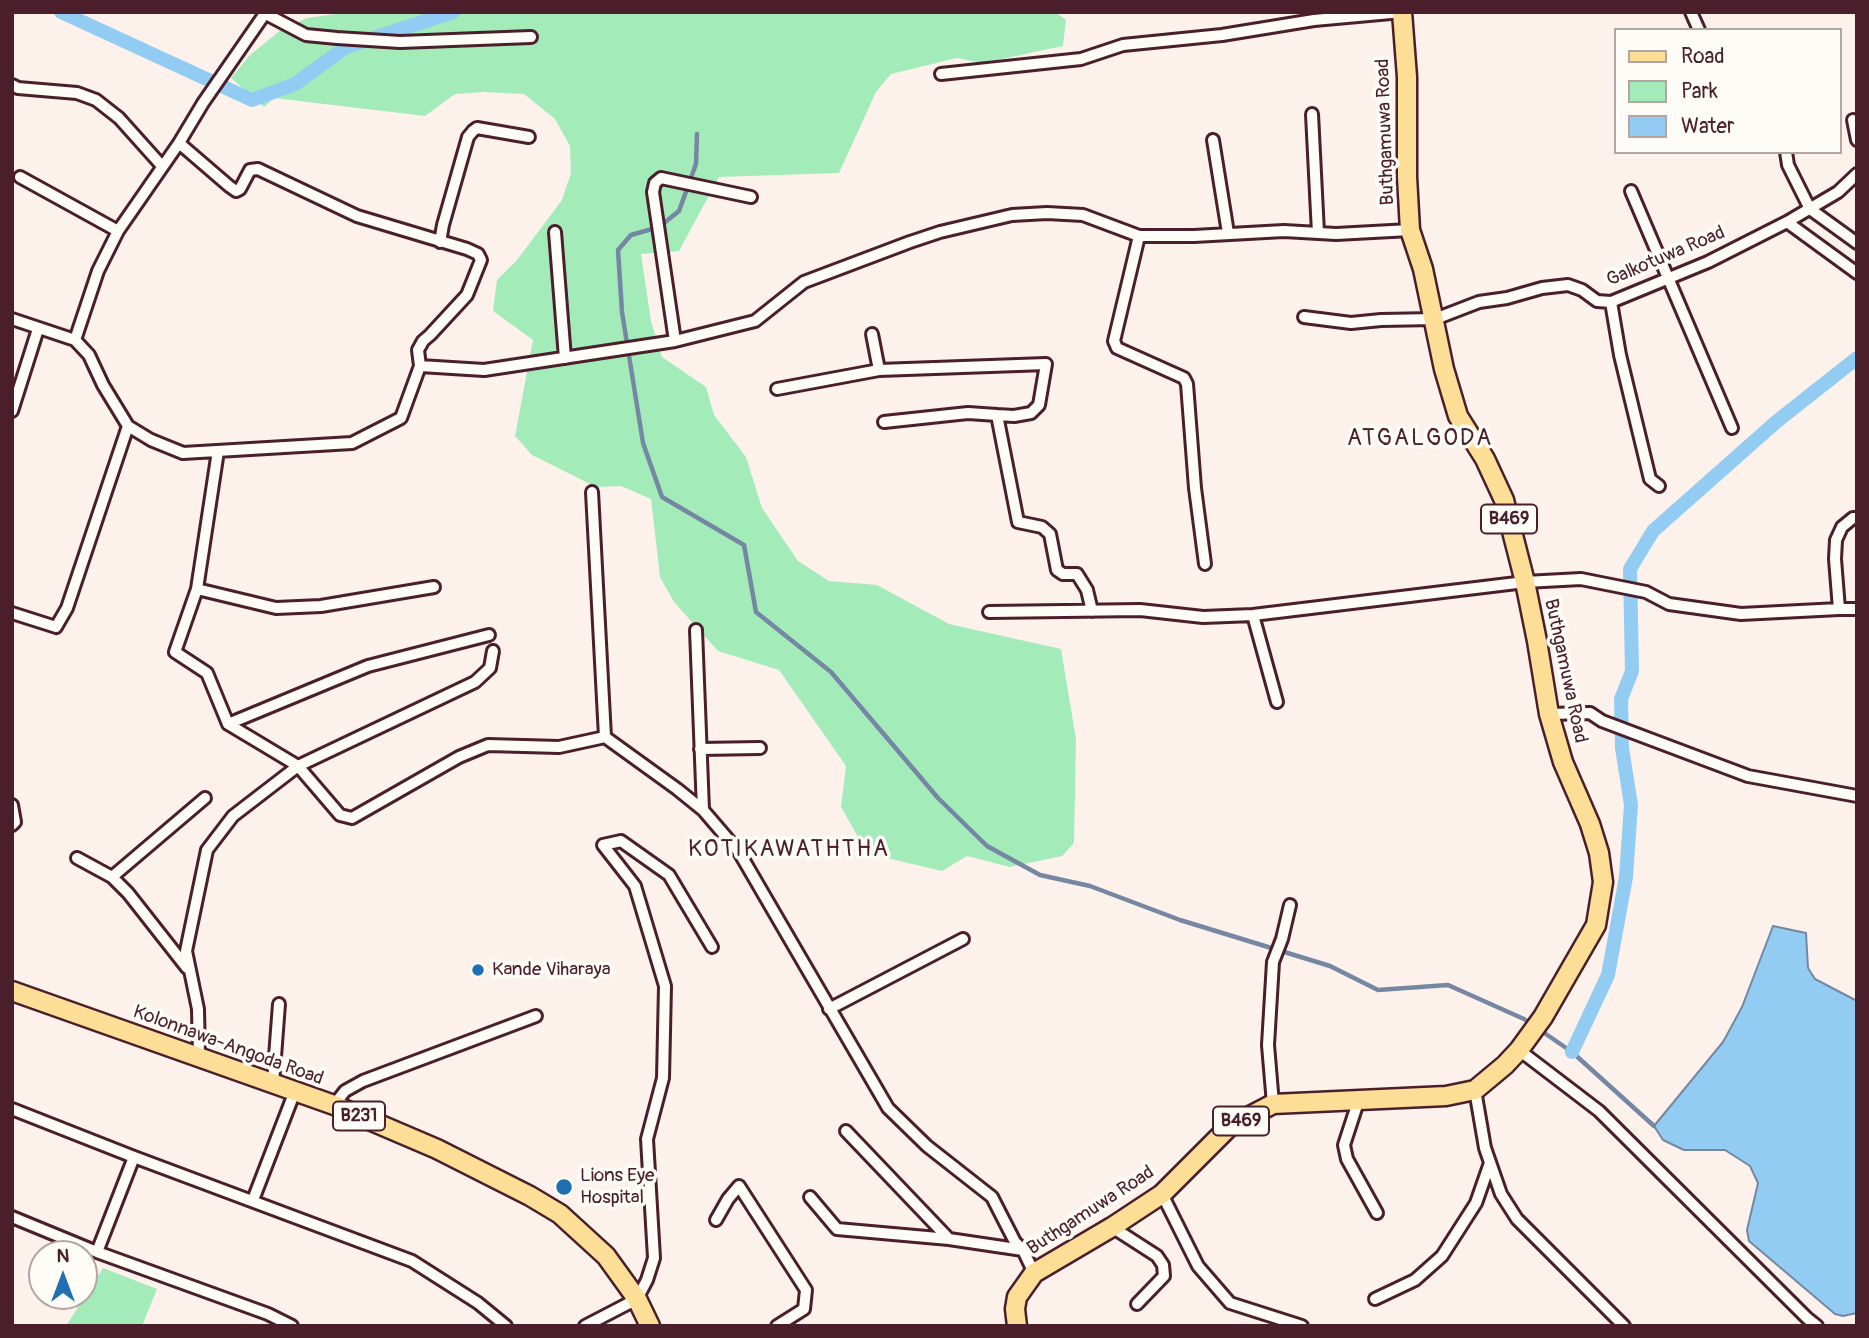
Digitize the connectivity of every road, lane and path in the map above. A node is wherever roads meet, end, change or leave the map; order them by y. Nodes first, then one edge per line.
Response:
1 (1402, 12) edge
2 (1691, 12) edge
3 (266, 13) edge
4 (1698, 28) edge
5 (531, 37) dead end
6 (941, 74) dead end
7 (12, 85) edge
8 (1312, 114) dead end
9 (1853, 120) dead end
10 (529, 137) dead end
11 (1213, 140) dead end
12 (1857, 140) edge
13 (179, 143) junction
14 (1786, 154) edge
15 (162, 166) junction
16 (1857, 174) edge
17 (20, 177) dead end
18 (1631, 191) dead end
19 (751, 197) dead end
20 (1810, 209) junction
21 (1787, 222) junction
22 (1410, 230) junction
23 (118, 231) junction
24 (555, 232) dead end
25 (1228, 233) junction
26 (1318, 233) junction
27 (1139, 236) junction
28 (440, 242) junction
29 (1857, 243) edge
30 (1857, 273) edge
31 (1668, 278) junction
32 (1611, 302) junction
33 (1304, 317) dead end
34 (12, 319) edge
35 (1435, 319) junction
36 (38, 329) junction
37 (872, 334) dead end
38 (75, 340) junction
39 (675, 341) junction
40 (565, 358) junction
41 (420, 366) junction
42 (879, 370) junction
43 (777, 389) dead end
44 (12, 411) edge
45 (997, 415) junction
46 (884, 422) dead end
47 (128, 426) junction
48 (1732, 428) dead end
49 (218, 451) junction
50 (1659, 486) dead end
51 (592, 492) dead end
52 (1857, 518) edge
53 (1206, 564) dead end
54 (1525, 582) junction
55 (434, 587) dead end
56 (197, 589) junction
57 (1839, 609) junction
58 (1857, 610) edge
59 (1092, 611) junction
60 (989, 612) dead end
61 (12, 613) edge
62 (1253, 615) junction
63 (696, 630) dead end
64 (489, 635) dead end
65 (493, 651) dead end
66 (1277, 702) dead end
67 (1549, 714) junction
68 (228, 724) junction
69 (605, 737) junction
70 (760, 748) dead end
71 (699, 749) junction
72 (298, 766) junction
73 (1857, 796) edge
74 (205, 798) dead end
75 (12, 804) edge
76 (703, 810) junction
77 (12, 825) edge
78 (77, 858) dead end
79 (112, 877) junction
80 (1290, 905) dead end
81 (963, 939) dead end
82 (712, 947) dead end
83 (190, 973) junction
84 (12, 991) edge
85 (279, 1004) dead end
86 (829, 1009) junction
87 (536, 1016) dead end
88 (1519, 1050) junction
89 (199, 1057) junction
90 (273, 1083) junction
91 (1475, 1090) junction
92 (295, 1091) junction
93 (1359, 1099) junction
94 (1273, 1104) junction
95 (334, 1105) junction
96 (12, 1109) edge
97 (846, 1131) dead end
98 (134, 1157) junction
99 (1490, 1163) junction
100 (1162, 1194) junction
101 (810, 1197) dead end
102 (253, 1200) junction
103 (1377, 1213) dead end
104 (12, 1217) edge
105 (716, 1220) dead end
106 (1112, 1227) junction
107 (68, 1240) edge
108 (948, 1240) junction
109 (98, 1249) edge
110 (1023, 1250) junction
111 (98, 1252) edge
112 (1034, 1273) junction
113 (637, 1299) junction
114 (1375, 1299) dead end
115 (1137, 1304) dead end
116 (268, 1314) junction
117 (264, 1326) edge
118 (292, 1326) edge
119 (506, 1326) edge
120 (585, 1326) edge
121 (650, 1326) edge
122 (777, 1326) edge
123 (1017, 1326) edge
124 (1302, 1326) edge
125 (1624, 1326) edge
126 (1817, 1326) edge

1 - 6 street
1 - 22 main road, Buthgamuwa Road / B469
2 - 4 street
3 - 5 street
3 - 13 street
7 - 15 street
8 - 26 street
9 - 12 street
10 - 28 street
11 - 25 street
13 - 15 street
13 - 28 street
14 - 20 street
15 - 23 street
16 - 20 street, Galkotuwa Road
17 - 23 street
18 - 31 street
19 - 39 street
20 - 21 street, Galkotuwa Road
20 - 29 street
21 - 30 street
21 - 31 street, Galkotuwa Road
22 - 26 street
22 - 35 main road, Buthgamuwa Road / B469
23 - 38 street
24 - 40 street
25 - 26 street
25 - 27 street
27 - 39 street
27 - 53 street
28 - 41 street
31 - 32 street, Galkotuwa Road
31 - 48 street
32 - 35 street, Galkotuwa Road
32 - 50 street
33 - 35 street
34 - 36 street
35 - 54 main road, Buthgamuwa Road / B469
36 - 38 street
36 - 44 street
37 - 42 street
38 - 47 street
39 - 40 street
40 - 41 street
41 - 49 street
42 - 43 street
42 - 45 street
45 - 46 street
45 - 59 street
47 - 49 street
47 - 61 street
49 - 56 street
51 - 69 street
52 - 57 street
54 - 57 street
54 - 62 street
54 - 67 main road, Buthgamuwa Road / B469
55 - 56 street
56 - 68 street
57 - 58 street
59 - 60 street
59 - 62 street
62 - 66 street
63 - 71 street
64 - 68 street
65 - 72 street
67 - 73 street
67 - 88 main road, Buthgamuwa Road / B469
68 - 72 street
69 - 72 street
69 - 76 street
70 - 71 street
71 - 76 street
72 - 83 street
74 - 79 street
75 - 77 street
76 - 86 street
78 - 79 street
79 - 83 street
80 - 94 street
81 - 86 street
82 - 113 street
83 - 89 street
84 - 89 main road, Kolonnawa-Angoda Road / B231
85 - 90 street
86 - 110 street
87 - 95 street
88 - 91 main road, Buthgamuwa Road / B469
88 - 126 street
89 - 90 main road, Kolonnawa-Angoda Road / B231
90 - 92 main road, Kolonnawa-Angoda Road / B231
91 - 93 main road, Buthgamuwa Road / B469
91 - 99 street
92 - 95 main road, Kolonnawa-Angoda Road / B231
92 - 102 street
93 - 94 main road, Buthgamuwa Road / B469
93 - 103 street
94 - 100 main road, Buthgamuwa Road / B469
95 - 113 main road, Kolonnawa-Angoda Road / B231
96 - 98 street
97 - 108 street
98 - 102 street
98 - 109 street
99 - 114 street
99 - 125 street
100 - 106 main road, Buthgamuwa Road / B469
100 - 124 street
101 - 108 street
102 - 119 street
104 - 107 street
105 - 122 street
106 - 112 main road, Buthgamuwa Road / B469
106 - 115 street
108 - 110 street
110 - 112 street
111 - 116 street
112 - 123 main road, Buthgamuwa Road / B469
113 - 120 street
113 - 121 main road, Kolonnawa-Angoda Road / B231
116 - 117 street
116 - 118 street

